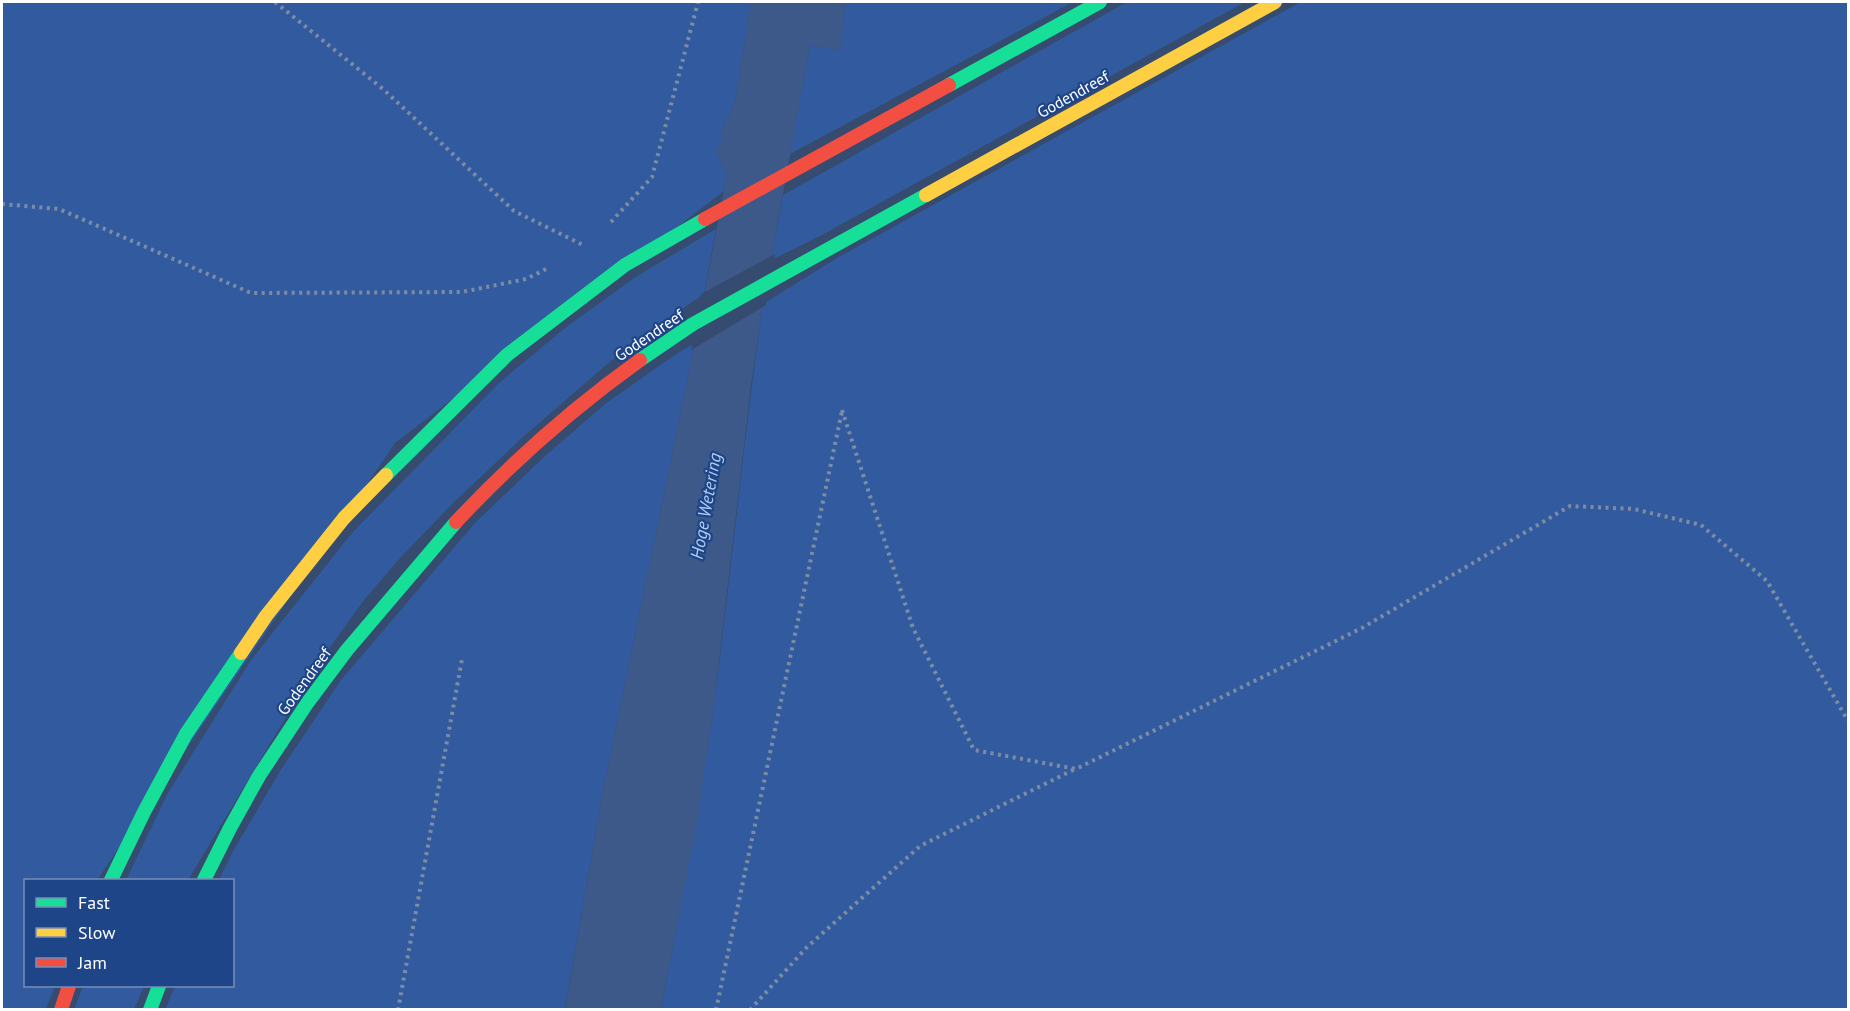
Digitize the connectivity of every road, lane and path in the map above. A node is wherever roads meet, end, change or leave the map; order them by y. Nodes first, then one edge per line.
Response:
1 (275, 2) edge
2 (698, 2) edge
3 (1100, 2) edge
4 (1275, 2) edge
5 (2, 204) edge
6 (603, 230) dead end
7 (577, 253) dead end
8 (557, 263) dead end
9 (462, 659) dead end
10 (1848, 721) edge
11 (1076, 769) junction
12 (111, 879) edge
13 (204, 879) edge
14 (69, 987) edge
15 (159, 987) edge
16 (61, 1010) edge
17 (150, 1010) edge
18 (398, 1010) edge
19 (716, 1010) edge
20 (750, 1010) edge

1 - 7 path
2 - 6 path
3 - 12 main road
4 - 13 main road, Godendreef
5 - 8 path
9 - 18 path
10 - 11 path
11 - 19 path
11 - 20 path
14 - 16 main road
15 - 17 main road

